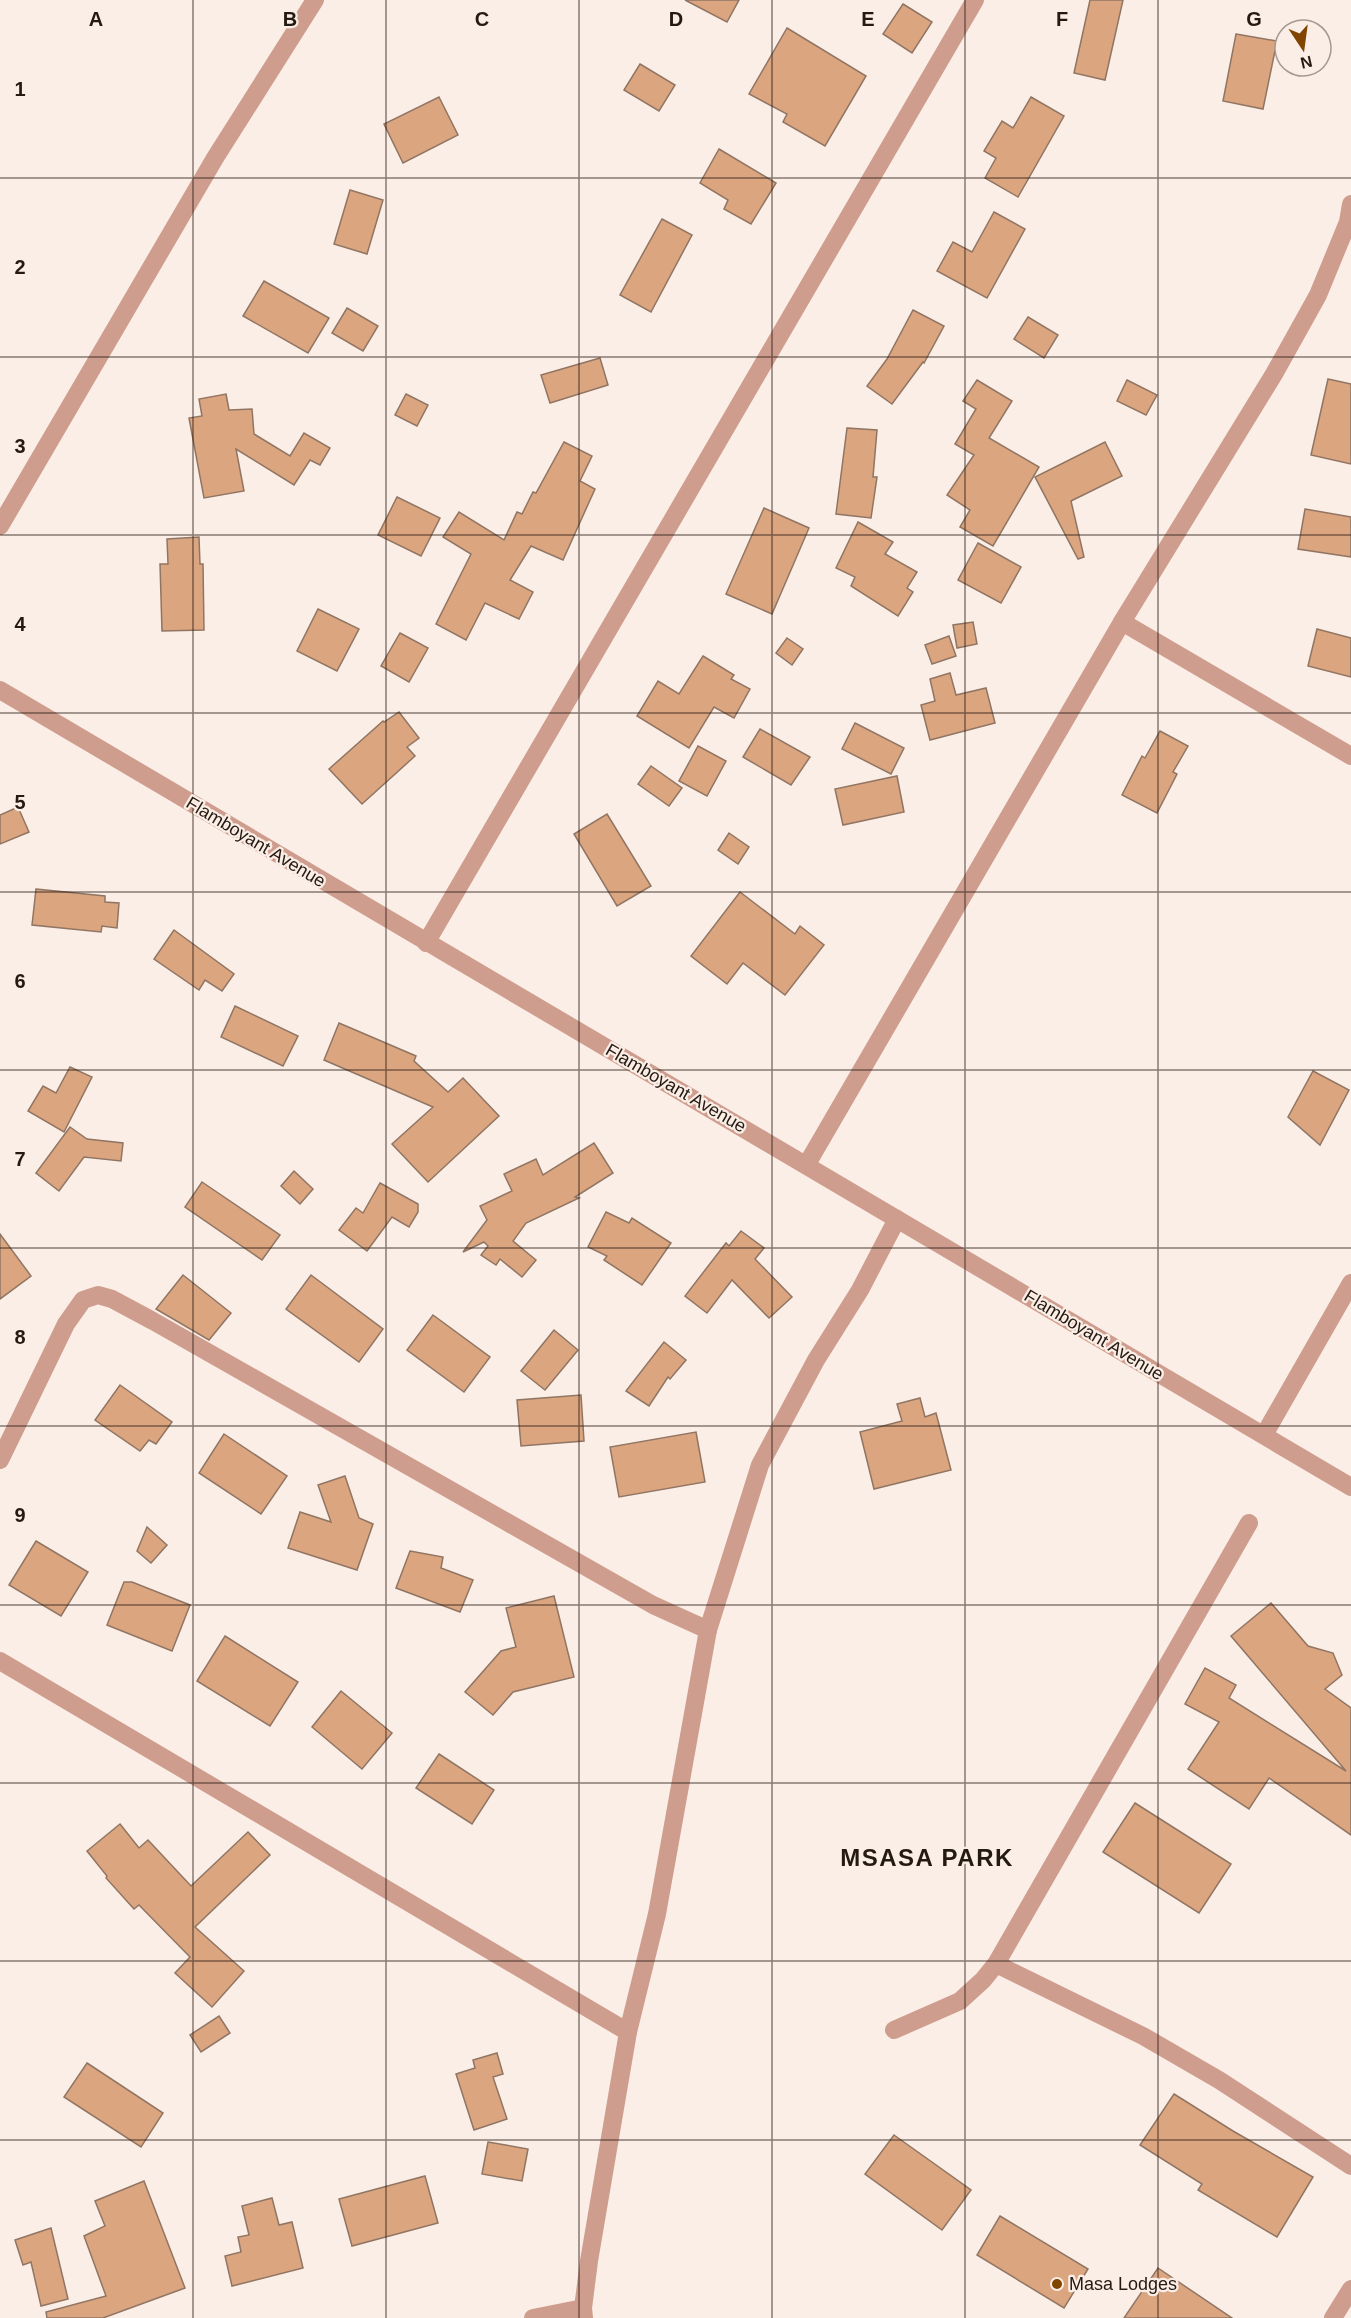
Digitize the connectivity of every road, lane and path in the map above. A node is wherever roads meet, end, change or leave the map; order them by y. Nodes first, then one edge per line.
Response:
1 (315, 0) edge
2 (975, 0) edge
3 (1351, 204) edge
4 (0, 526) edge
5 (1122, 622) junction
6 (0, 690) edge
7 (1351, 756) edge
8 (426, 943) junction
9 (807, 1164) junction
10 (897, 1219) junction
11 (1351, 1283) edge
12 (1264, 1435) junction
13 (0, 1460) edge
14 (1351, 1486) edge
15 (1250, 1523) dead end
16 (708, 1630) junction
17 (0, 1660) edge
18 (996, 1964) junction
19 (894, 2030) dead end
20 (628, 2032) junction
21 (1351, 2166) edge
22 (1351, 2289) edge
23 (584, 2313) edge
24 (533, 2318) edge
25 (1333, 2318) edge

1 - 4 street
2 - 8 street
3 - 5 street
5 - 7 street
5 - 9 street
6 - 8 street, Flamboyant Avenue
8 - 9 street, Flamboyant Avenue
9 - 10 street, Flamboyant Avenue
10 - 12 street, Flamboyant Avenue
10 - 16 street
11 - 12 street
12 - 14 street, Flamboyant Avenue
13 - 16 street
15 - 18 street
16 - 20 street
17 - 20 street
18 - 19 street
18 - 21 street
20 - 23 street
22 - 25 street
23 - 24 street

